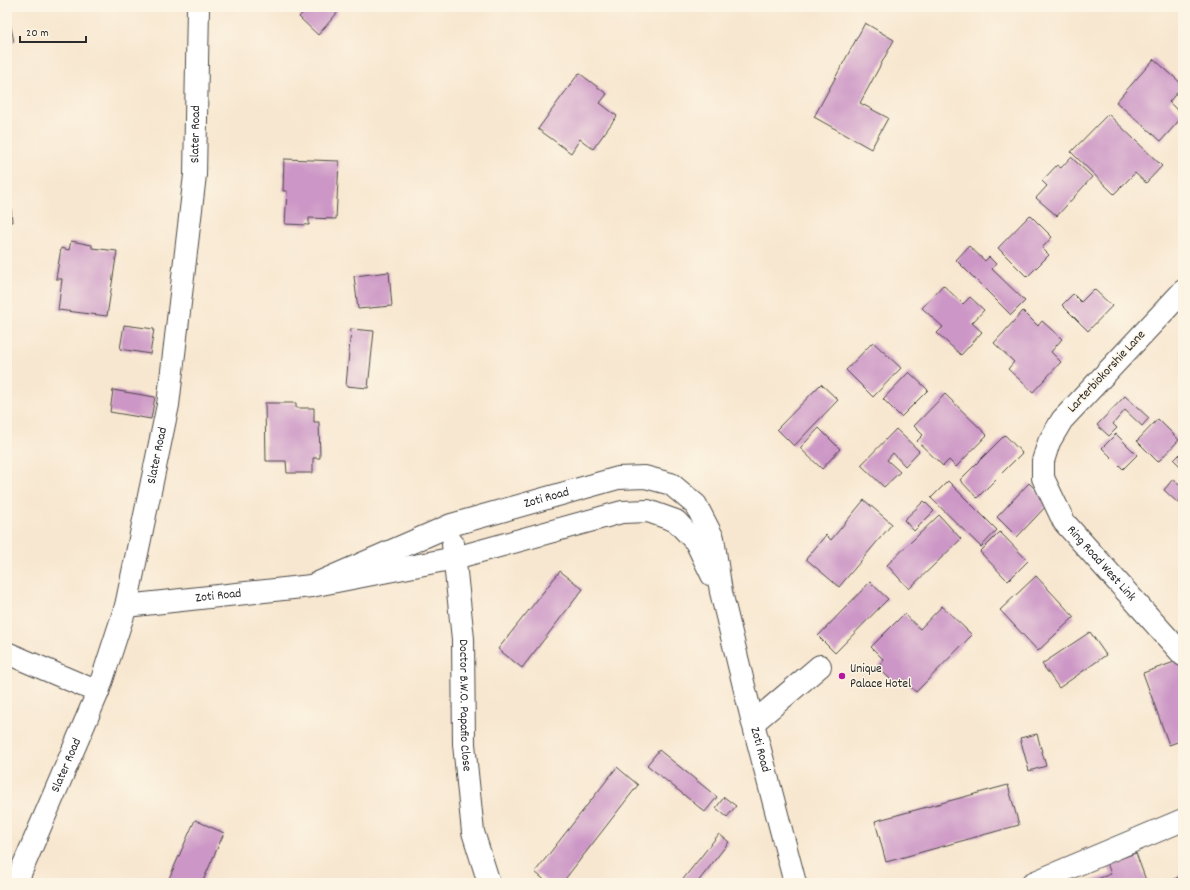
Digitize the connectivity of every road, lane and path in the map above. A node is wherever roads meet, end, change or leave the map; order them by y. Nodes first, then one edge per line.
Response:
1 (198, 7) edge
2 (1183, 291) edge
3 (1043, 461) joint
4 (451, 525) junction
5 (455, 558) junction
6 (311, 586) junction
7 (721, 592) junction
8 (126, 606) junction
9 (7, 653) edge
10 (1183, 655) edge
11 (820, 666) dead end
12 (98, 692) junction
13 (753, 723) junction
14 (1183, 820) edge
15 (16, 883) edge
16 (489, 883) edge
17 (795, 883) edge
18 (1033, 883) edge

1 - 8 street, Slater Road
2 - 3 street, Larterbiokorshie Lane
3 - 10 street, Ring Road West Link
4 - 5 street, Doctor B.W.O. Papafio Close
4 - 6 street, Zoti Road
4 - 7 street, Zoti Road
5 - 6 street, Zoti Road
5 - 7 street, Zoti Road
5 - 16 street, Doctor B.W.O. Papafio Close
6 - 8 street, Zoti Road
7 - 13 street, Zoti Road
8 - 12 street, Slater Road
9 - 12 street
11 - 13 street
12 - 15 street, Slater Road
13 - 17 street, Zoti Road
14 - 18 street

